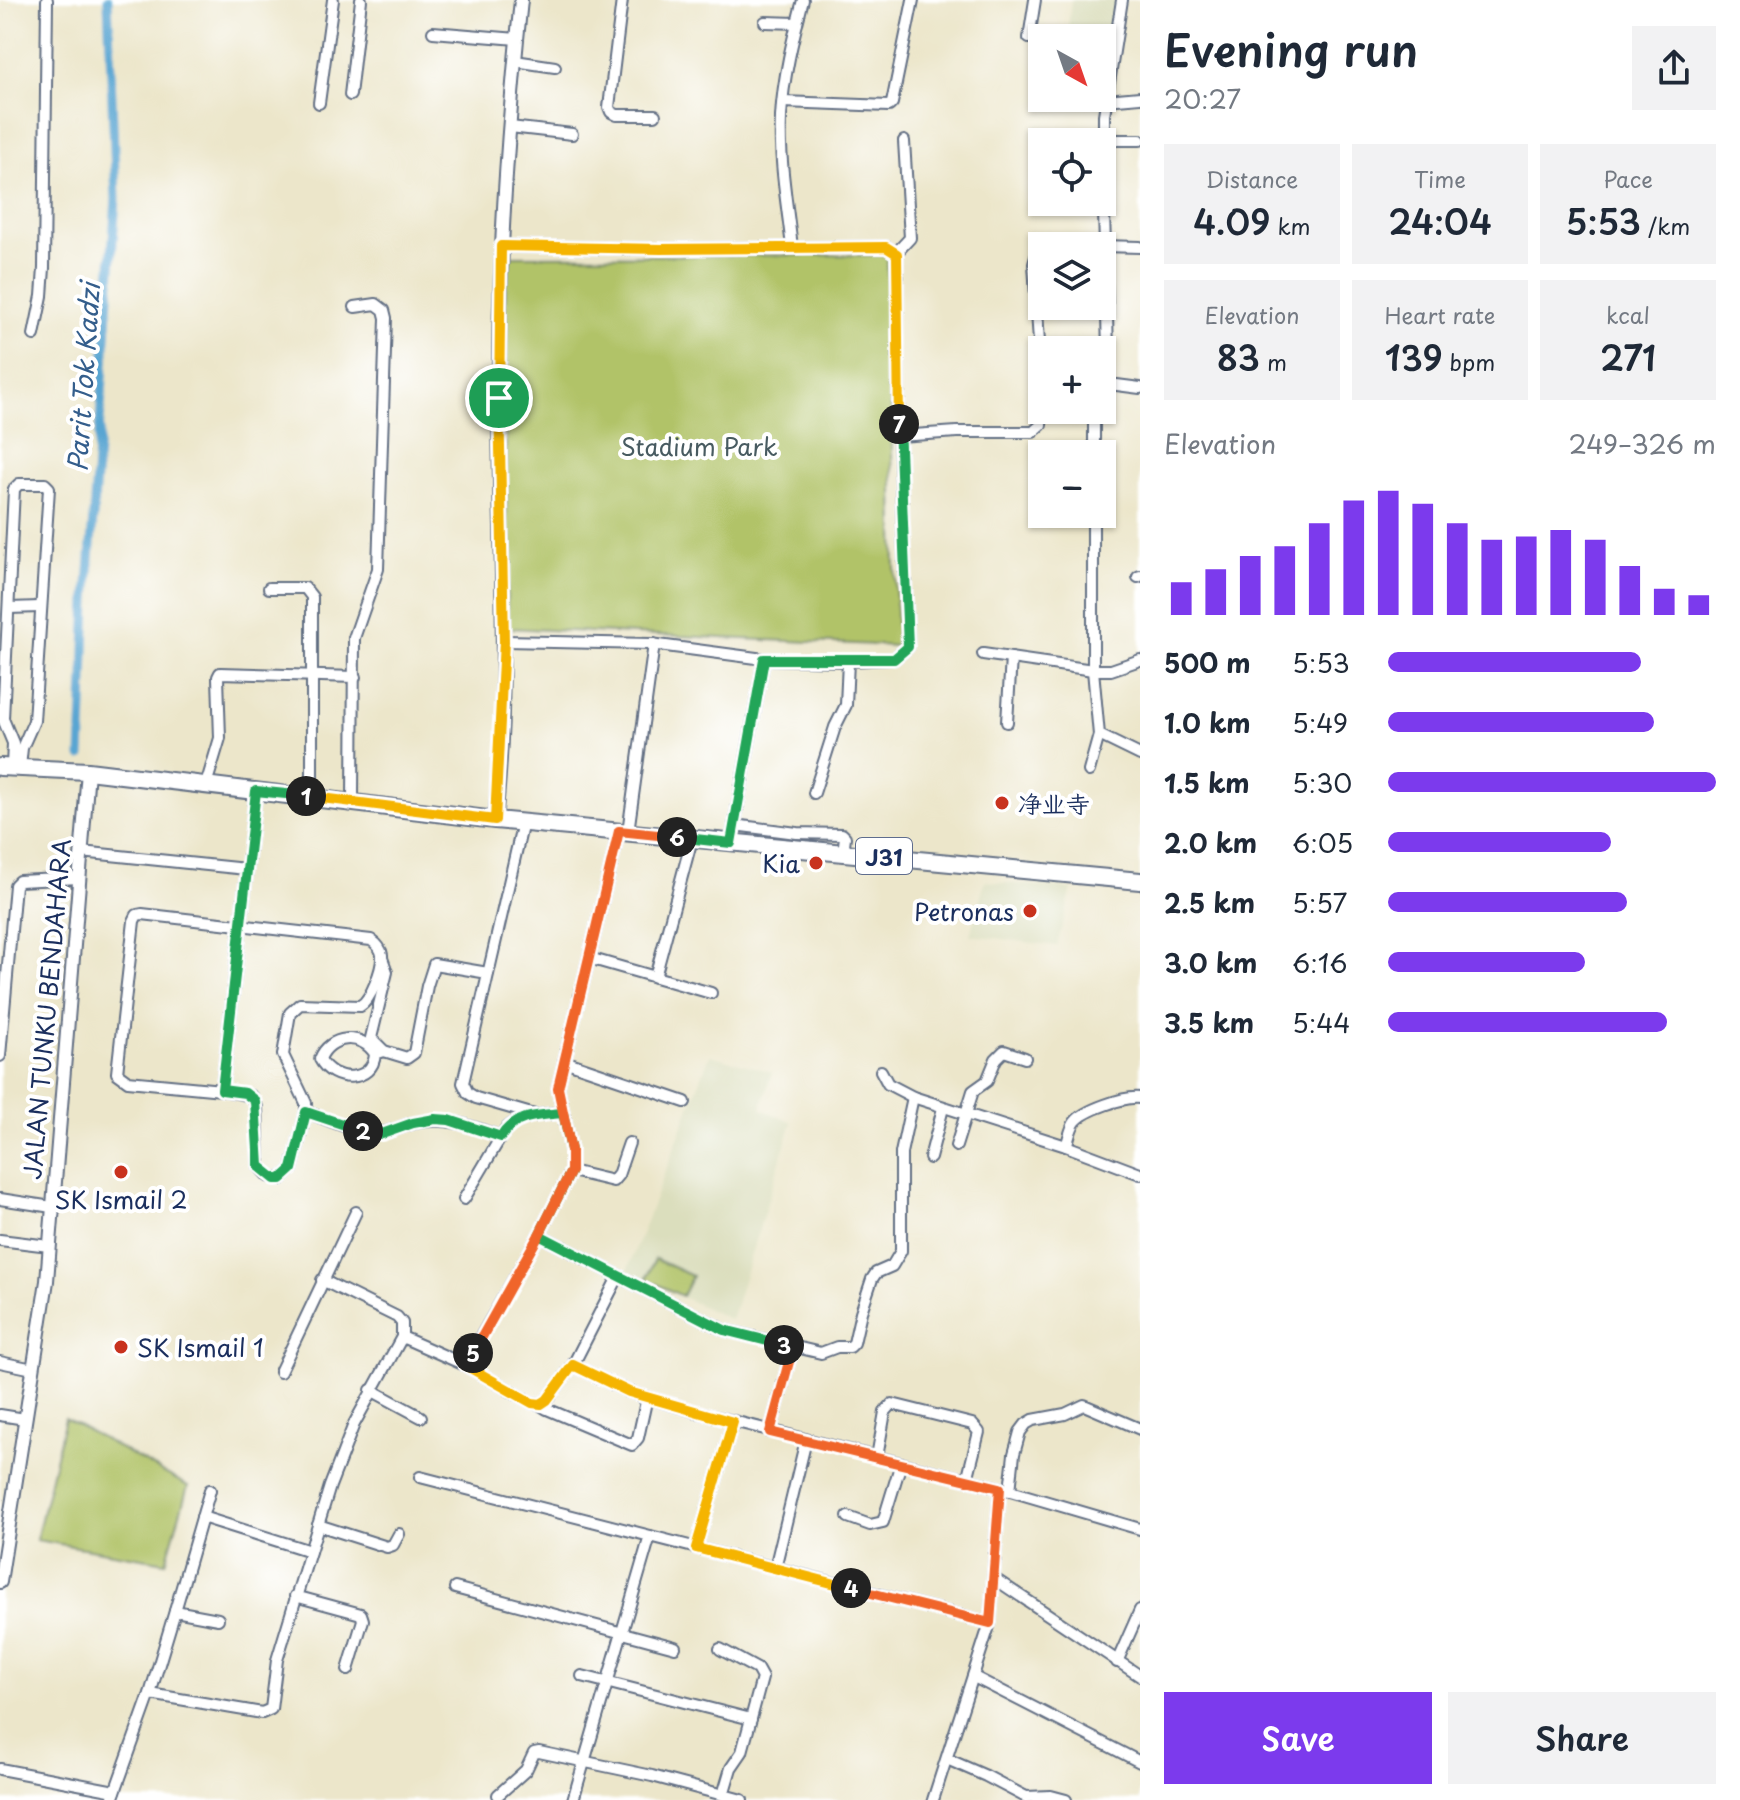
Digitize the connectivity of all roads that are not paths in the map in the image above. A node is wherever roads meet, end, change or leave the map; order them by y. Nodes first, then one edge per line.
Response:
1 (47, 0) edge
2 (333, 0) edge
3 (361, 0) edge
4 (521, 0) edge
5 (622, 0) edge
6 (803, 0) edge
7 (913, 0) edge
8 (1035, 0) edge
9 (1122, 0) edge
10 (765, 22) dead end
11 (797, 23) junction
12 (1031, 24) edge
13 (433, 32) dead end
14 (1116, 38) edge
15 (517, 39) junction
16 (515, 61) junction
17 (555, 67) dead end
18 (350, 95) dead end
19 (1140, 97) edge
20 (1116, 99) edge
21 (783, 102) junction
22 (319, 103) dead end
23 (655, 115) dead end
24 (510, 127) junction
25 (572, 134) dead end
26 (1116, 140) edge
27 (1140, 140) edge
28 (904, 141) dead end
29 (501, 246) junction
30 (1116, 246) edge
31 (792, 247) junction
32 (1140, 247) edge
33 (896, 253) junction
34 (355, 307) dead end
35 (34, 335) dead end
36 (1116, 386) edge
37 (1140, 388) edge
38 (1041, 424) edge
39 (899, 436) junction
40 (1093, 528) edge
41 (269, 588) dead end
42 (40, 607) junction
43 (9, 608) junction
44 (504, 641) junction
45 (654, 644) junction
46 (983, 654) dead end
47 (1011, 658) junction
48 (764, 659) junction
49 (1140, 660) edge
50 (848, 661) junction
51 (1093, 670) junction
52 (312, 677) junction
53 (355, 677) junction
54 (1007, 722) dead end
55 (1099, 735) junction
56 (1140, 755) edge
57 (11, 767) edge
58 (88, 771) junction
59 (1089, 771) dead end
60 (206, 785) junction
61 (256, 791) junction
62 (814, 793) dead end
63 (312, 797) junction
64 (353, 803) junction
65 (495, 820) junction
66 (523, 822) junction
67 (734, 825) junction
68 (623, 832) junction
69 (692, 839) junction
70 (796, 840) junction
71 (731, 843) junction
72 (81, 852) junction
73 (246, 869) junction
74 (79, 878) junction
75 (1140, 881) edge
76 (241, 925) junction
77 (4, 945) edge
78 (382, 958) junction
79 (589, 958) junction
80 (488, 973) junction
81 (655, 977) junction
82 (711, 993) dead end
83 (2, 1003) edge
84 (380, 1052) junction
85 (0, 1056) edge
86 (1025, 1058) dead end
87 (564, 1061) junction
88 (881, 1071) dead end
89 (222, 1090) junction
90 (913, 1097) junction
91 (1140, 1098) edge
92 (685, 1102) dead end
93 (943, 1108) junction
94 (306, 1112) junction
95 (563, 1113) junction
96 (535, 1115) junction
97 (966, 1115) junction
98 (501, 1137) junction
99 (629, 1143) dead end
100 (956, 1146) dead end
101 (1066, 1146) junction
102 (930, 1158) dead end
103 (571, 1171) junction
104 (1140, 1174) edge
105 (0, 1199) edge
106 (464, 1199) dead end
107 (52, 1207) junction
108 (356, 1212) dead end
109 (539, 1235) junction
110 (0, 1240) edge
111 (49, 1246) junction
112 (618, 1277) junction
113 (322, 1280) junction
114 (402, 1337) junction
115 (793, 1347) junction
116 (0, 1362) edge
117 (465, 1365) junction
118 (573, 1365) junction
119 (33, 1369) junction
120 (280, 1372) dead end
121 (371, 1390) junction
122 (647, 1397) junction
123 (539, 1404) junction
124 (0, 1415) edge
125 (421, 1417) dead end
126 (25, 1419) junction
127 (733, 1422) junction
128 (1140, 1429) edge
129 (770, 1432) junction
130 (806, 1440) junction
131 (877, 1457) junction
132 (901, 1463) junction
133 (420, 1477) dead end
134 (967, 1480) junction
135 (210, 1490) dead end
136 (1005, 1490) junction
137 (202, 1517) junction
138 (848, 1517) dead end
139 (318, 1525) junction
140 (1140, 1529) edge
141 (399, 1534) dead end
142 (650, 1536) junction
143 (696, 1548) junction
144 (310, 1551) junction
145 (1, 1567) edge
146 (775, 1568) junction
147 (995, 1579) junction
148 (0, 1582) edge
149 (455, 1588) dead end
150 (295, 1596) junction
151 (1140, 1610) edge
152 (175, 1611) junction
153 (218, 1619) dead end
154 (990, 1623) junction
155 (623, 1633) junction
156 (675, 1647) dead end
157 (720, 1649) dead end
158 (1117, 1662) junction
159 (348, 1670) dead end
160 (582, 1676) dead end
161 (1140, 1676) edge
162 (974, 1677) junction
163 (609, 1681) junction
164 (150, 1694) junction
165 (751, 1719) junction
166 (947, 1759) junction
167 (584, 1762) junction
168 (1140, 1762) edge
169 (0, 1769) edge
170 (498, 1795) dead end
171 (723, 1795) junction
172 (114, 1796) edge
173 (573, 1800) edge
174 (742, 1800) edge
175 (933, 1800) edge
176 (1066, 1800) edge

1 - 35 street
2 - 22 street
3 - 18 street
4 - 15 street
5 - 23 street
6 - 11 street
7 - 21 street
8 - 12 street
9 - 14 street
10 - 11 street
11 - 21 street
13 - 15 street
15 - 16 street
16 - 17 street
16 - 24 street
19 - 20 street
21 - 31 street
24 - 25 street
24 - 29 street
26 - 27 street
28 - 33 street
29 - 31 street
29 - 44 street
30 - 32 street
31 - 33 street
33 - 39 street
34 - 53 street
36 - 37 street
38 - 39 street
39 - 50 street
40 - 51 street
41 - 52 street
42 - 43 street
42 - 43 street
42 - 57 street
43 - 57 street
44 - 45 street
44 - 65 street
45 - 48 street
45 - 68 street
46 - 47 street
47 - 51 street
47 - 54 street
48 - 50 street
48 - 67 street
49 - 51 street
50 - 62 street
51 - 55 street
52 - 53 street
52 - 60 street
52 - 63 street
53 - 64 street
55 - 56 street
55 - 59 street
57 - 58 main road, J31
58 - 60 main road, J31
58 - 72 street, JALAN TUNKU BENDAHARA
60 - 61 main road, J31
61 - 63 main road, J31
61 - 73 street
63 - 64 main road, J31
64 - 65 main road, J31
65 - 66 main road, J31
66 - 68 main road, J31
66 - 80 street
67 - 70 street
67 - 71 street
68 - 69 main road, J31
68 - 79 street
69 - 71 main road, J31
69 - 81 street
70 - 71 main road, J31
70 - 75 main road, J31
72 - 73 street
72 - 74 street, JALAN TUNKU BENDAHARA
73 - 76 street
74 - 77 street
74 - 107 street, JALAN TUNKU BENDAHARA
76 - 78 street
76 - 89 street
76 - 89 street
77 - 83 street
78 - 84 street
78 - 94 street
79 - 81 street
79 - 87 street
80 - 84 street
80 - 96 street
81 - 82 street
83 - 85 street
84 - 84 street
86 - 97 street
87 - 92 street
87 - 95 street
88 - 90 street
89 - 94 street
90 - 93 street
90 - 115 street
91 - 101 street
93 - 97 street
93 - 102 street
94 - 98 street
95 - 96 street
95 - 103 street
96 - 98 street
97 - 100 street
97 - 101 street
98 - 106 street
99 - 103 street
101 - 104 street
103 - 109 street
105 - 107 street
107 - 111 street, JALAN TUNKU BENDAHARA
108 - 113 street
109 - 112 street
109 - 117 street
110 - 111 street
111 - 119 street, JALAN TUNKU BENDAHARA
112 - 115 street
112 - 118 street
113 - 114 street
113 - 120 street
114 - 117 street
114 - 121 street
115 - 129 street
116 - 119 street
117 - 123 street
118 - 122 street
118 - 123 street
119 - 126 street, JALAN TUNKU BENDAHARA
121 - 125 street
121 - 139 street
122 - 123 street
122 - 127 street
124 - 126 street
126 - 145 street, JALAN TUNKU BENDAHARA
127 - 129 street
127 - 143 street
128 - 136 street
129 - 130 street
130 - 131 street
130 - 146 street
131 - 132 street
131 - 134 street
132 - 134 street
132 - 138 street
133 - 142 street
134 - 136 street
135 - 137 street
136 - 140 street
136 - 147 street
137 - 144 street
137 - 152 street
139 - 141 street
139 - 144 street
142 - 143 street
142 - 155 street
143 - 146 street
144 - 150 street
145 - 148 street, JALAN TUNKU BENDAHARA
146 - 154 street
147 - 154 street
147 - 158 street
149 - 155 street
150 - 159 street
150 - 164 street
151 - 158 street
152 - 153 street
152 - 164 street
154 - 162 street
155 - 156 street
155 - 163 street
157 - 165 street
158 - 161 street
160 - 163 street
162 - 166 street
162 - 168 street
163 - 165 street
163 - 167 street
164 - 172 street
165 - 171 street
166 - 175 street
166 - 176 street
167 - 170 street
167 - 171 street
167 - 173 street
169 - 172 street
171 - 174 street

